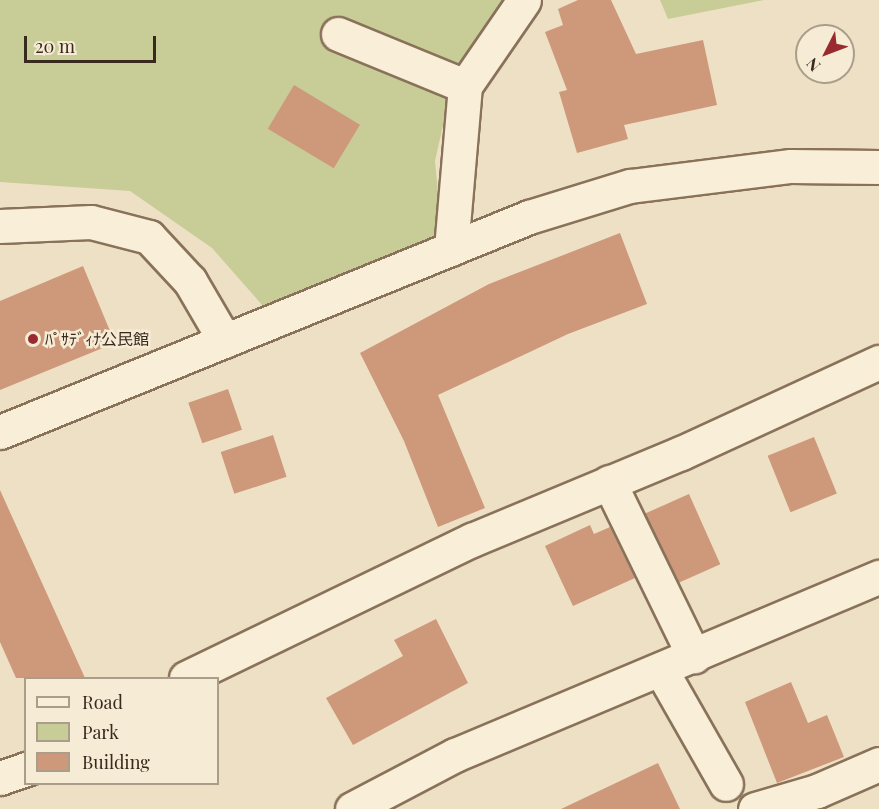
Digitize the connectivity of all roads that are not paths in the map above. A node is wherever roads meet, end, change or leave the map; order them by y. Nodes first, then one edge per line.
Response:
1 (524, 0) edge
2 (338, 34) dead end
3 (465, 86) junction
4 (879, 167) edge
5 (0, 226) edge
6 (451, 249) junction
7 (225, 341) junction
8 (879, 362) edge
9 (0, 432) edge
10 (609, 482) junction
11 (879, 577) edge
12 (694, 656) junction
13 (661, 670) junction
14 (188, 677) edge
15 (879, 764) edge
16 (24, 770) edge
17 (0, 778) edge
18 (726, 784) dead end
19 (352, 809) edge
20 (755, 809) edge

1 - 3 street
2 - 3 street
3 - 6 street
4 - 6 street
5 - 7 street
6 - 7 street
7 - 9 street
8 - 10 street
10 - 12 street
10 - 14 street
11 - 12 street
12 - 13 street
13 - 18 street
13 - 19 street
15 - 20 street
16 - 17 street

